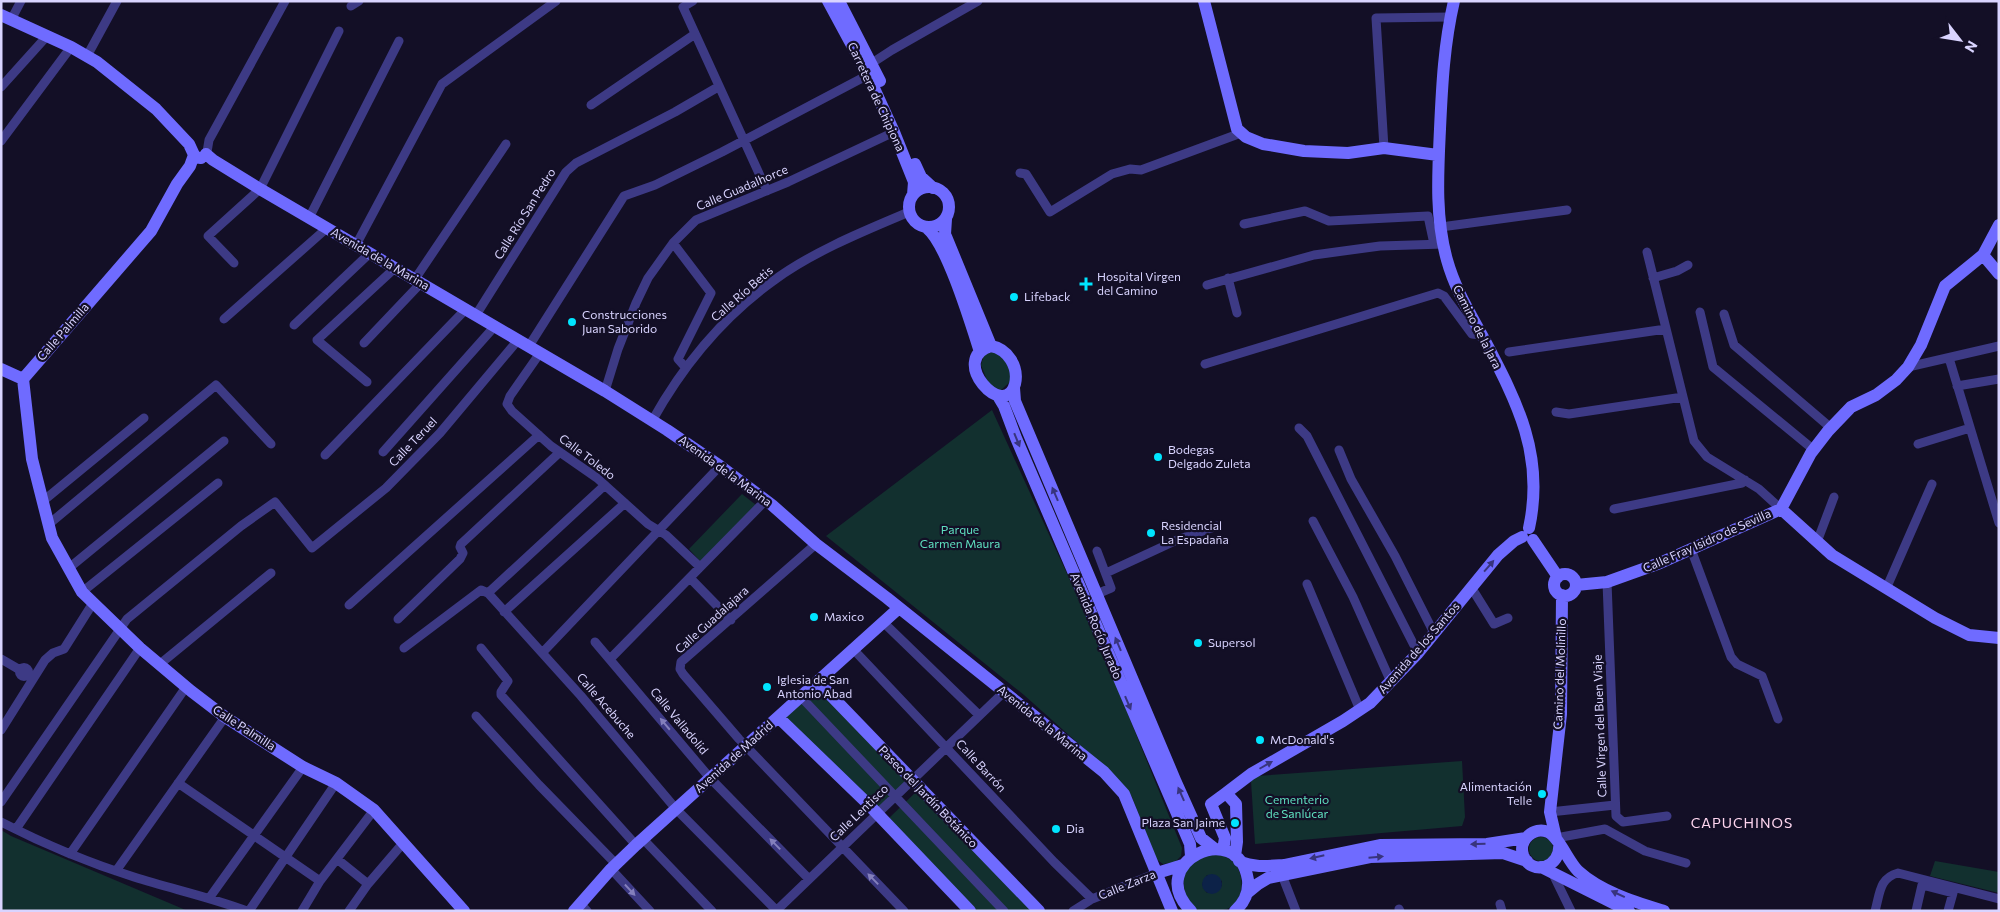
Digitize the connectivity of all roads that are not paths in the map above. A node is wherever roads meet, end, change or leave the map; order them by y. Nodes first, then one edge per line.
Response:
1 (20, 1) edge
2 (117, 1) edge
3 (285, 1) edge
4 (556, 1) edge
5 (693, 1) edge
6 (828, 1) edge
7 (839, 1) edge
8 (978, 1) edge
9 (1204, 1) edge
10 (1454, 1) edge
11 (6, 17) edge
12 (1450, 17) junction
13 (339, 31) dead end
14 (695, 34) junction
15 (47, 36) junction
16 (399, 41) dead end
17 (71, 47) junction
18 (87, 56) junction
19 (870, 69) junction
20 (1, 87) edge
21 (718, 87) junction
22 (591, 105) dead end
23 (894, 132) junction
24 (1241, 133) junction
25 (1, 141) edge
26 (744, 141) junction
27 (506, 144) dead end
28 (1384, 148) junction
29 (200, 153) junction
30 (1438, 155) junction
31 (1020, 173) dead end
32 (933, 188) junction
33 (260, 189) junction
34 (767, 191) junction
35 (913, 195) junction
36 (1567, 210) dead end
37 (909, 212) junction
38 (309, 218) junction
39 (946, 219) junction
40 (1244, 224) dead end
41 (1999, 226) edge
42 (1441, 227) junction
43 (327, 228) junction
44 (927, 228) junction
45 (673, 242) junction
46 (1439, 244) junction
47 (356, 245) junction
48 (1647, 252) dead end
49 (370, 253) junction
50 (1983, 254) junction
51 (234, 263) dead end
52 (1688, 264) dead end
53 (395, 268) junction
54 (1999, 274) edge
55 (1228, 278) junction
56 (1653, 278) junction
57 (418, 281) junction
58 (1207, 285) dead end
59 (471, 312) junction
60 (1700, 312) dead end
61 (1236, 313) dead end
62 (1724, 314) dead end
63 (224, 319) dead end
64 (294, 325) dead end
65 (495, 326) junction
66 (1666, 329) junction
67 (1482, 335) junction
68 (364, 343) dead end
69 (529, 346) junction
70 (1999, 346) edge
71 (986, 349) junction
72 (1509, 352) dead end
73 (1949, 358) junction
74 (1205, 364) dead end
75 (1908, 367) junction
76 (686, 368) junction
77 (1, 369) edge
78 (23, 379) junction
79 (1999, 379) edge
80 (367, 382) dead end
81 (1957, 386) junction
82 (1014, 388) junction
83 (605, 391) junction
84 (998, 396) junction
85 (1683, 396) junction
86 (1556, 412) dead end
87 (144, 418) dead end
88 (652, 421) junction
89 (1299, 428) dead end
90 (1831, 428) junction
91 (1970, 428) junction
92 (539, 435) junction
93 (224, 441) dead end
94 (271, 444) dead end
95 (1918, 444) dead end
96 (1339, 450) dead end
97 (1814, 450) junction
98 (383, 452) dead end
99 (560, 452) junction
100 (325, 455) dead end
101 (720, 466) junction
102 (1745, 480) junction
103 (218, 483) dead end
104 (1932, 484) dead end
105 (605, 485) junction
106 (1834, 497) dead end
107 (766, 500) junction
108 (43, 501) junction
109 (625, 503) junction
110 (1614, 508) dead end
111 (1782, 508) junction
112 (1313, 521) dead end
113 (1999, 523) edge
114 (49, 524) junction
115 (1217, 526) dead end
116 (659, 531) junction
117 (1528, 535) junction
118 (1817, 542) junction
119 (816, 544) junction
120 (1691, 549) junction
121 (1097, 551) dead end
122 (700, 567) junction
123 (69, 568) junction
124 (271, 573) dead end
125 (1106, 573) junction
126 (1558, 577) junction
127 (690, 578) junction
128 (1607, 582) junction
129 (1307, 584) dead end
130 (1576, 584) junction
131 (1471, 587) junction
132 (1886, 589) junction
133 (82, 592) junction
134 (488, 593) junction
135 (1097, 594) junction
136 (1562, 595) junction
137 (93, 603) junction
138 (349, 605) dead end
139 (899, 608) junction
140 (504, 612) junction
141 (1508, 618) dead end
142 (398, 619) dead end
143 (731, 620) junction
144 (883, 622) junction
145 (119, 629) junction
146 (1434, 633) junction
147 (1999, 638) edge
148 (595, 642) dead end
149 (140, 648) junction
150 (404, 648) dead end
151 (481, 648) dead end
152 (853, 649) junction
153 (543, 652) junction
154 (1418, 653) junction
155 (1, 659) edge
156 (610, 660) junction
157 (160, 664) junction
158 (27, 674) junction
159 (818, 682) junction
160 (1392, 682) junction
161 (186, 687) junction
162 (1004, 692) junction
163 (801, 697) junction
164 (1360, 710) junction
165 (979, 715) junction
166 (476, 716) dead end
167 (225, 717) junction
168 (778, 718) junction
169 (1778, 719) dead end
170 (1, 730) edge
171 (746, 746) junction
172 (946, 747) junction
173 (303, 767) junction
174 (710, 778) junction
175 (912, 780) junction
176 (178, 783) junction
177 (336, 783) junction
178 (1226, 793) junction
179 (895, 796) junction
180 (1, 802) edge
181 (1615, 805) junction
182 (676, 809) junction
183 (374, 810) junction
184 (1550, 812) junction
185 (876, 814) junction
186 (1667, 816) dead end
187 (1, 822) edge
188 (1236, 828) junction
189 (16, 829) junction
190 (1222, 830) junction
191 (1531, 834) junction
192 (255, 835) junction
193 (1557, 841) junction
194 (404, 842) junction
195 (640, 842) junction
196 (842, 846) junction
197 (1219, 849) junction
198 (70, 854) junction
199 (287, 857) junction
200 (1237, 858) junction
201 (337, 859) junction
202 (1187, 861) junction
203 (1527, 861) junction
204 (1686, 864) dead end
205 (613, 866) junction
206 (1170, 869) junction
207 (1546, 870) junction
208 (116, 871) junction
209 (1157, 873) junction
210 (1282, 875) junction
211 (809, 879) junction
212 (320, 881) junction
213 (368, 884) junction
214 (1162, 886) junction
215 (1247, 894) junction
216 (210, 897) junction
217 (1092, 899) junction
218 (1999, 899) edge
219 (580, 908) edge
220 (1236, 910) edge
221 (248, 911) edge
222 (302, 911) edge
223 (349, 911) edge
224 (464, 911) edge
225 (650, 911) edge
226 (712, 911) edge
227 (776, 911) edge
228 (904, 911) edge
229 (970, 911) edge
230 (1004, 911) edge
231 (1039, 911) edge
232 (1073, 911) edge
233 (1172, 911) edge
234 (1191, 911) edge
235 (1296, 911) edge
236 (1571, 911) edge
237 (1628, 911) edge
238 (1664, 911) edge
239 (1875, 911) edge
240 (1916, 911) edge
241 (1948, 911) edge

1 - 11 street
2 - 18 street
3 - 29 street
4 - 47 street
5 - 14 street
6 - 19 street, Carretera de Chipiona
7 - 19 street, Carretera de Chipiona
8 - 19 street
9 - 24 street
10 - 12 street, Camino de la Jara
11 - 15 street, Avenida de la Marina
12 - 28 street
12 - 30 street, Camino de la Jara
13 - 33 street
14 - 21 street
14 - 22 street
15 - 17 street, Avenida de la Marina
15 - 20 street
16 - 38 street
17 - 18 street, Avenida de la Marina
17 - 25 street
18 - 29 street, Avenida de la Marina
19 - 23 street, Carretera de Chipiona
19 - 26 street
19 - 32 street, Carretera de Chipiona
21 - 26 street
21 - 59 street, Calle Río San Pedro
23 - 34 street, Calle Guadalhorce
23 - 35 street, Carretera de Chipiona
24 - 28 street
24 - 31 street
26 - 34 street
26 - 69 street
27 - 57 street
28 - 30 street
29 - 33 street, Avenida de la Marina
29 - 78 street, Calle Palmilla
30 - 42 street, Camino de la Jara
32 - 35 street
32 - 39 street
33 - 38 street, Avenida de la Marina
33 - 51 street
34 - 45 street, Calle Guadalhorce
35 - 37 street
36 - 42 street
37 - 44 street
37 - 76 street, Calle Río Betis
38 - 43 street, Avenida de la Marina
39 - 44 street
39 - 71 street
40 - 46 street
41 - 50 street
42 - 46 street, Camino de la Jara
43 - 47 street, Avenida de la Marina
43 - 63 street
44 - 71 street
45 - 76 street
45 - 83 street, Calle Guadalhorce
46 - 55 street
46 - 67 street, Camino de la Jara
47 - 49 street, Avenida de la Marina
48 - 56 street
49 - 53 street, Avenida de la Marina
49 - 64 street
50 - 54 street
50 - 75 street, Calle Fray Isidro de Sevilla
52 - 56 street
53 - 57 street, Avenida de la Marina
53 - 80 street
55 - 58 street
55 - 61 street
56 - 66 street
57 - 59 street, Avenida de la Marina
57 - 68 street
59 - 65 street, Avenida de la Marina
59 - 100 street, Calle Río San Pedro
60 - 97 street
62 - 90 street
65 - 69 street, Avenida de la Marina
65 - 98 street
66 - 72 street
66 - 85 street
67 - 74 street
67 - 117 street, Camino de la Jara
69 - 83 street, Avenida de la Marina
69 - 92 street, Calle Toledo
69 - 145 street, Calle Teruel
70 - 73 street
71 - 82 street
71 - 84 street
73 - 75 street
73 - 81 street
75 - 90 street, Calle Fray Isidro de Sevilla
76 - 88 street, Calle Río Betis
77 - 78 street
78 - 108 street, Calle Palmilla
79 - 81 street
81 - 91 street
82 - 84 street
135 -> 82 street, Avenida Rocío Jurado
83 - 88 street, Avenida de la Marina
84 -> 202 street, Avenida Rocío Jurado
85 - 86 street
85 - 102 street
87 - 108 street
88 - 101 street, Avenida de la Marina
89 - 154 street
90 - 97 street, Calle Fray Isidro de Sevilla
91 - 95 street
91 - 113 street
92 - 99 street, Calle Toledo
92 - 138 street
93 - 123 street
94 - 114 street
96 - 146 street
97 - 111 street, Calle Fray Isidro de Sevilla
99 - 105 street, Calle Toledo
99 - 142 street
101 - 107 street, Avenida de la Marina
101 - 116 street
102 - 110 street
102 - 111 street
103 - 133 street
104 - 132 street
105 - 109 street, Calle Toledo
105 - 134 street
106 - 118 street
107 - 119 street, Avenida de la Marina
107 - 122 street
108 - 114 street, Calle Palmilla
109 - 116 street, Calle Toledo
109 - 140 street
111 - 118 street
111 - 120 street, Calle Fray Isidro de Sevilla
112 - 160 street
114 - 123 street, Calle Palmilla
115 - 125 street
116 - 122 street, Calle Toledo
116 - 153 street
117 - 126 street
131 -> 117 street, Avenida de los Santos
118 - 132 street
119 - 139 street, Avenida de la Marina
119 - 143 street, Calle Guadalajara
120 - 128 street, Calle Fray Isidro de Sevilla
120 - 169 street
121 - 125 street
122 - 127 street
123 - 133 street, Calle Palmilla
124 - 157 street
125 - 135 street, Avenida Rocío Jurado
126 - 130 street
126 - 136 street
127 - 143 street
127 - 156 street
128 - 130 street, Calle Fray Isidro de Sevilla
128 - 181 street, Calle Virgen del Buen Viaje
129 - 164 street
130 - 136 street
131 - 141 street
131 - 146 street, Avenida de los Santos
132 - 147 street
133 - 137 street, Calle Palmilla
134 - 140 street, Calle Acebuche
134 - 150 street
197 -> 135 street, Avenida Rocío Jurado
136 - 184 street, Camino del Molinillo
137 - 145 street, Calle Palmilla
137 - 158 street
139 - 144 street, Avenida de Madrid
139 - 162 street, Avenida de la Marina
140 - 153 street, Calle Acebuche
143 - 171 street, Calle Guadalajara
144 - 152 street, Avenida de Madrid
144 - 165 street
145 - 149 street, Calle Palmilla
145 - 180 street
146 - 154 street, Avenida de los Santos
148 - 156 street, Calle Valladolid
149 - 157 street, Calle Palmilla
149 - 189 street
151 - 195 street
152 - 159 street, Avenida de Madrid
152 - 172 street, Calle Barrón
153 - 182 street, Calle Acebuche
154 - 160 street, Avenida de los Santos
155 - 158 street
174 -> 156 street, Calle Valladolid
157 - 161 street, Calle Palmilla
158 - 170 street
159 - 163 street, Avenida de Madrid
159 - 175 street, Paseo del Jardín Botánico
160 - 164 street, Avenida de los Santos
161 - 167 street, Calle Palmilla
161 - 198 street
162 - 165 street, Calle Lentisco
162 - 209 street, Avenida de la Marina
163 - 168 street, Avenida de Madrid
163 - 179 street
178 -> 164 street, Avenida de los Santos
165 - 172 street, Calle Lentisco
166 - 205 street
167 - 173 street, Calle Palmilla
167 - 176 street
168 - 171 street, Avenida de Madrid
168 - 185 street
171 - 174 street, Avenida de Madrid
171 - 196 street, Calle Guadalajara
172 - 175 street, Calle Lentisco
172 - 217 street, Calle Barrón
173 - 177 street, Calle Palmilla
173 - 192 street
174 - 182 street, Avenida de Madrid
211 -> 174 street, Calle Valladolid
175 - 179 street, Calle Lentisco
175 - 231 street, Paseo del Jardín Botánico
176 - 192 street
176 - 208 street
177 - 183 street, Calle Palmilla
177 - 199 street
178 - 188 street
178 - 190 street
179 - 185 street, Calle Lentisco
179 - 230 street
181 - 184 street
181 - 186 street, Calle Virgen del Buen Viaje
182 - 195 street, Avenida de Madrid
182 - 227 street, Calle Acebuche
183 - 194 street, Calle Palmilla
183 - 201 street
184 - 191 street, Camino del Molinillo
184 - 193 street, Camino del Molinillo
185 - 196 street, Calle Lentisco
185 - 229 street
187 - 189 street
188 - 190 street
188 - 200 street
189 - 198 street
190 - 197 street
191 - 193 street
191 -> 200 street
191 - 203 street
192 - 199 street
192 - 216 street
193 - 204 street
193 - 207 street
238 -> 193 street, Camino del Molinillo
194 - 213 street
194 - 224 street, Calle Palmilla
195 - 205 street, Avenida de Madrid
195 - 226 street
196 - 211 street, Calle Lentisco
228 -> 196 street, Calle Guadalajara
197 - 200 street
197 - 202 street, Calle Zarza
198 - 208 street
199 - 212 street
199 - 221 street
200 - 215 street
201 - 212 street
201 - 213 street
202 - 206 street, Calle Zarza
202 - 234 street
203 - 207 street
210 -> 203 street
205 - 219 street, Avenida de Madrid
205 -> 225 street
206 - 209 street, Calle Zarza
206 - 214 street
207 - 236 street
207 - 237 street
208 - 216 street
209 - 214 street, Avenida de la Marina
209 - 217 street, Calle Zarza
210 - 215 street
210 - 235 street
211 - 227 street, Calle Lentisco
212 - 222 street
213 - 223 street
214 - 233 street, Avenida de la Marina
215 - 220 street
216 - 221 street
217 - 232 street, Calle Zarza
218 - 239 street
240 - 241 street

